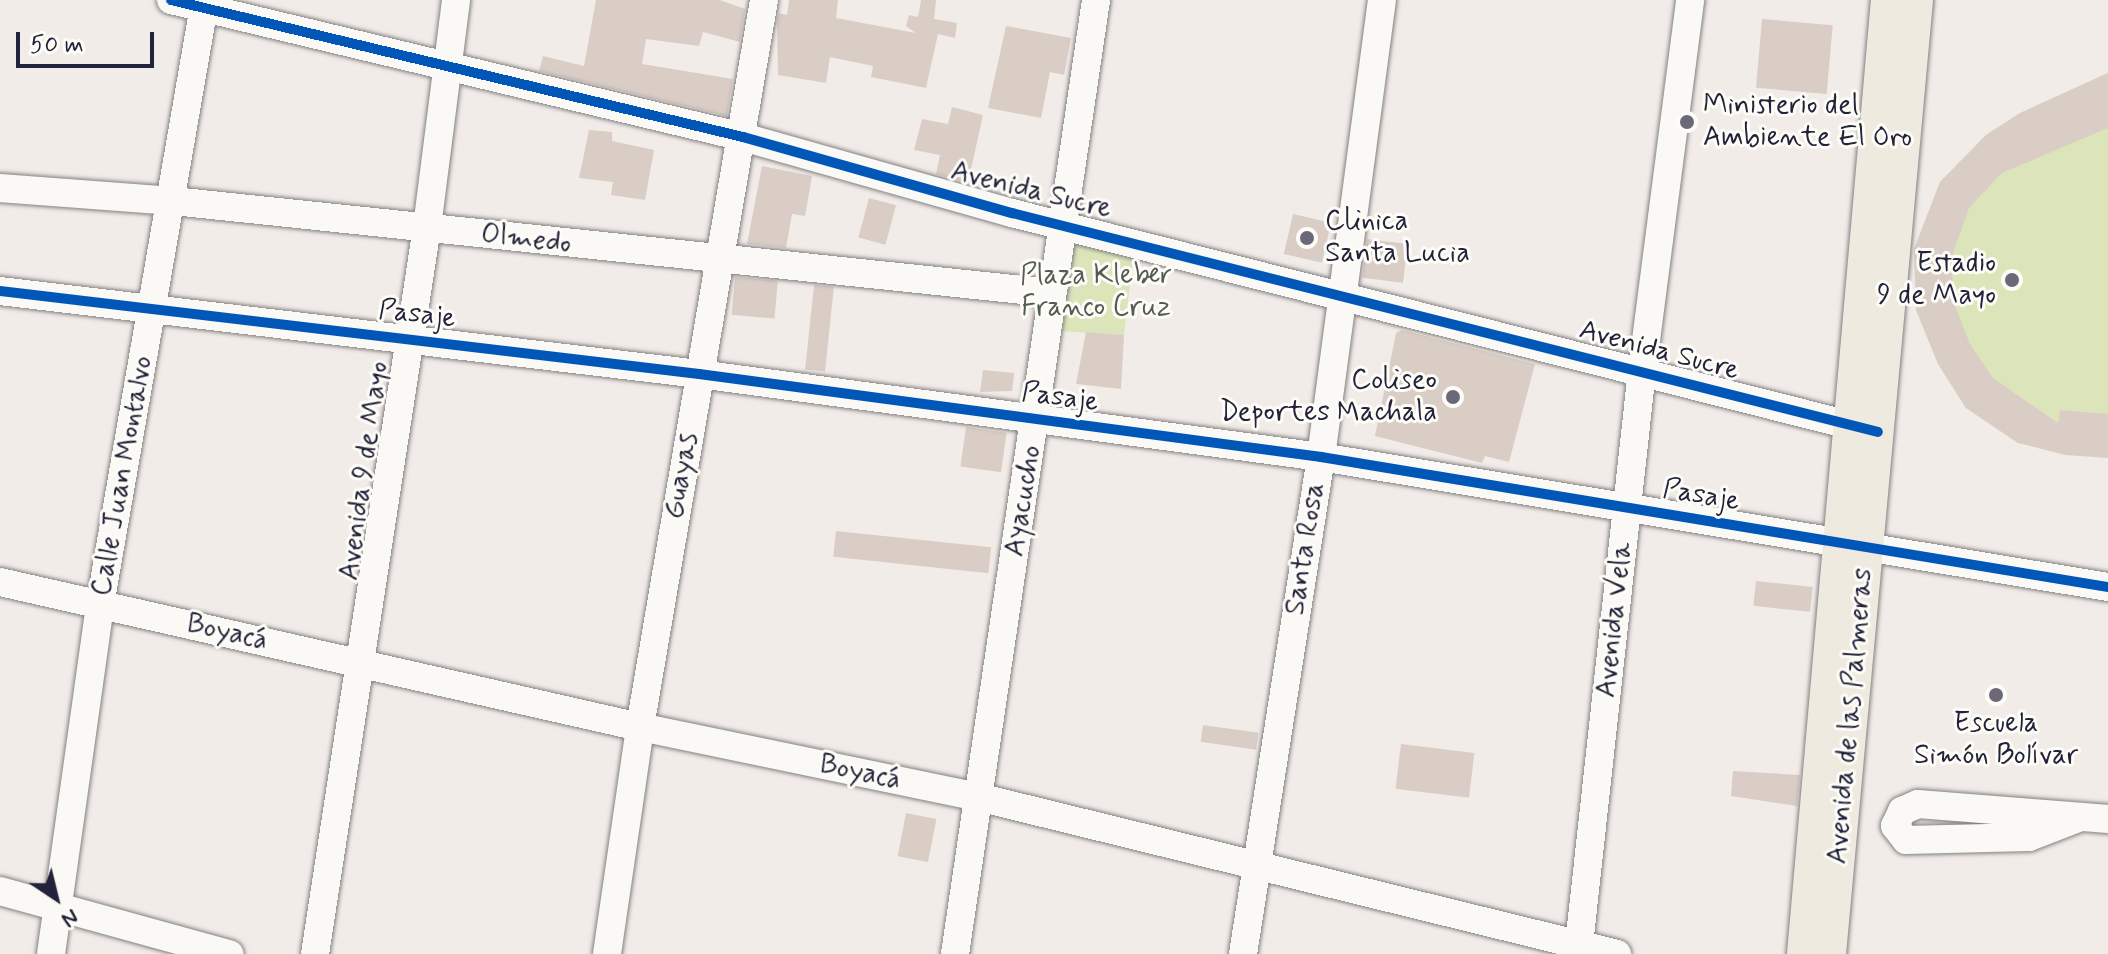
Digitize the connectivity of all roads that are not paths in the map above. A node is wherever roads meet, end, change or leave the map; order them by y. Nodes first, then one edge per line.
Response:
1 (171, 0) edge
2 (456, 0) edge
3 (764, 0) edge
4 (1096, 0) edge
5 (1382, 0) edge
6 (1690, 0) edge
7 (1888, 0) edge
8 (1916, 0) edge
9 (204, 4) edge
10 (445, 68) junction
11 (743, 137) junction
12 (0, 188) edge
13 (173, 201) junction
14 (1063, 223) junction
15 (427, 227) junction
16 (718, 261) junction
17 (0, 291) edge
18 (1052, 293) junction
19 (1342, 294) junction
20 (153, 307) junction
21 (409, 338) junction
22 (1642, 371) junction
23 (699, 374) junction
24 (1036, 419) junction
25 (1865, 429) junction
26 (1321, 457) junction
27 (1628, 508) junction
28 (1855, 547) junction
29 (0, 582) edge
30 (2108, 587) edge
31 (100, 605) junction
32 (361, 663) junction
33 (640, 727) junction
34 (978, 797) junction
35 (2094, 818) edge
36 (1256, 868) junction
37 (0, 891) edge
38 (59, 907) junction
39 (1579, 950) edge
40 (51, 954) edge
41 (229, 954) edge
42 (315, 954) edge
43 (607, 954) edge
44 (955, 954) edge
45 (1243, 954) edge
46 (1617, 954) edge
47 (1804, 954) edge
48 (1829, 954) edge

1 - 9 street, Avenida Sucre
2 - 10 street, Avenida 9 de Mayo
3 - 11 street, Guayas
4 - 14 street, Ayacucho
5 - 19 street, Santa Rosa
6 - 22 street, Avenida Vela
7 - 25 main road, Avenida de las Palmeras
8 - 25 main road, Avenida de las Palmeras
9 - 10 street, Avenida Sucre
9 - 13 street, Calle Juan Montalvo
10 - 11 street, Avenida Sucre
10 - 15 street, Avenida 9 de Mayo
11 - 14 street, Avenida Sucre
11 - 16 street, Guayas
12 - 13 street, Olmedo
13 - 15 street, Olmedo
13 - 20 street, Calle Juan Montalvo
14 - 18 street, Ayacucho
14 - 19 street, Avenida Sucre
15 - 16 street, Olmedo
15 - 21 street, Avenida 9 de Mayo
16 - 18 street, Olmedo
16 - 23 street, Guayas
17 - 20 street, Pasaje
18 - 24 street, Ayacucho
19 - 22 street, Avenida Sucre
19 - 26 street, Santa Rosa
20 - 21 street, Pasaje
20 - 31 street, Calle Juan Montalvo
21 - 23 street, Pasaje
21 - 32 street, Avenida 9 de Mayo
22 - 25 street, Avenida Sucre
22 - 27 street, Avenida Vela
23 - 24 street, Pasaje
23 - 33 street, Guayas
24 - 26 street, Pasaje
24 - 34 street, Ayacucho
25 - 28 main road, Avenida de las Palmeras
26 - 27 street, Pasaje
26 - 36 street, Santa Rosa
27 - 28 street, Pasaje
27 - 39 street, Avenida Vela
28 - 30 street, Pasaje
28 - 47 main road, Avenida de las Palmeras
28 - 48 main road, Avenida de las Palmeras
29 - 31 street, Boyacá
31 - 32 street, Boyacá
31 - 38 street, Calle Juan Montalvo
32 - 33 street, Boyacá
32 - 42 street, Avenida 9 de Mayo
33 - 34 street, Boyacá
33 - 43 street, Guayas
34 - 36 street, Boyacá
34 - 44 street, Ayacucho
35 - 35 street
36 - 39 street, Boyacá
36 - 45 street, Santa Rosa
37 - 38 street
38 - 40 street, Calle Juan Montalvo
38 - 41 street
39 - 46 street, Boyacá

